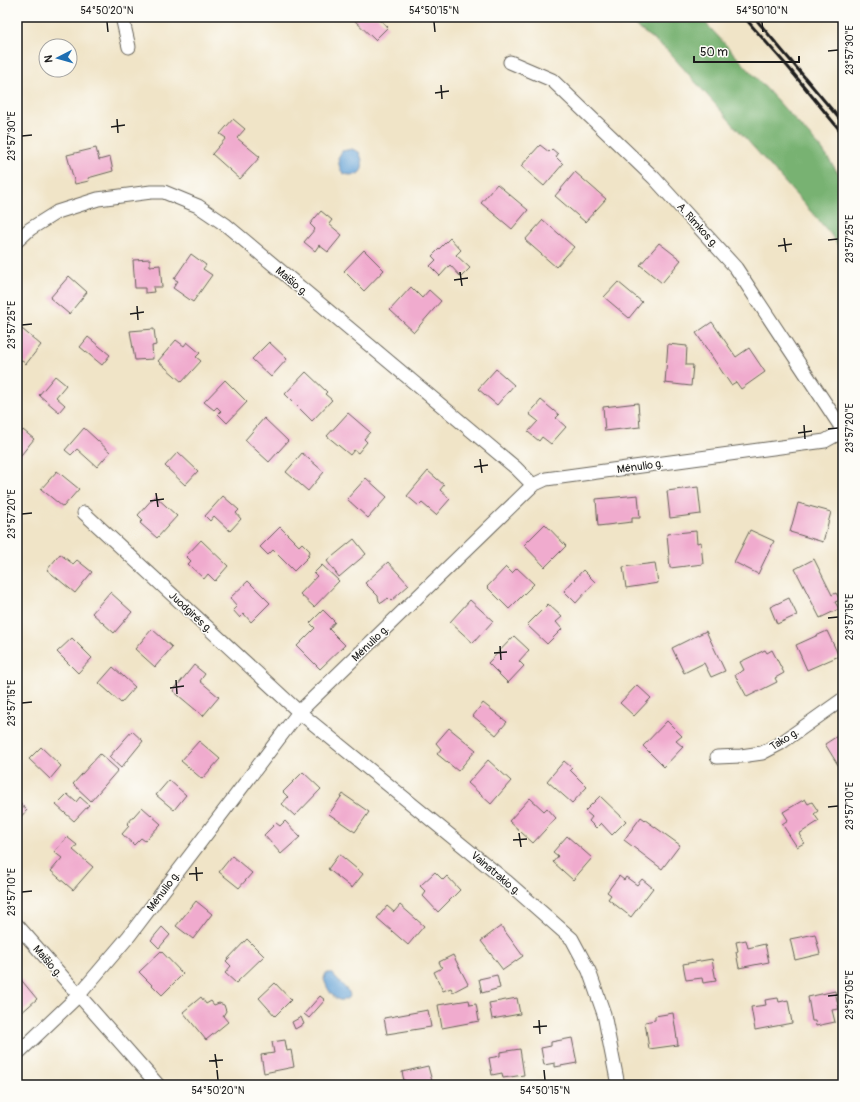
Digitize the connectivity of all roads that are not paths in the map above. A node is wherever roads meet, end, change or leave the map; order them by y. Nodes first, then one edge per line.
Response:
1 (122, 17) edge
2 (129, 47) dead end
3 (510, 62) dead end
4 (17, 241) edge
5 (843, 431) edge
6 (533, 485) junction
7 (84, 513) dead end
8 (843, 699) edge
9 (299, 712) junction
10 (717, 757) dead end
11 (17, 925) edge
12 (78, 996) junction
13 (17, 1054) edge
14 (158, 1085) edge
15 (618, 1085) edge

1 - 2 street
3 - 5 street, A. Rimkos g.
4 - 6 street, Maišio g.
5 - 6 street, Mėnulio g.
6 - 9 street, Mėnulio g.
7 - 9 street, Juodgirės g.
8 - 10 street, Tako g.
9 - 12 street, Mėnulio g.
9 - 15 street, Vainatrakio g.
11 - 12 street, Maišio g.
12 - 13 street, Mėnulio g.
12 - 14 street, Maišio g.

